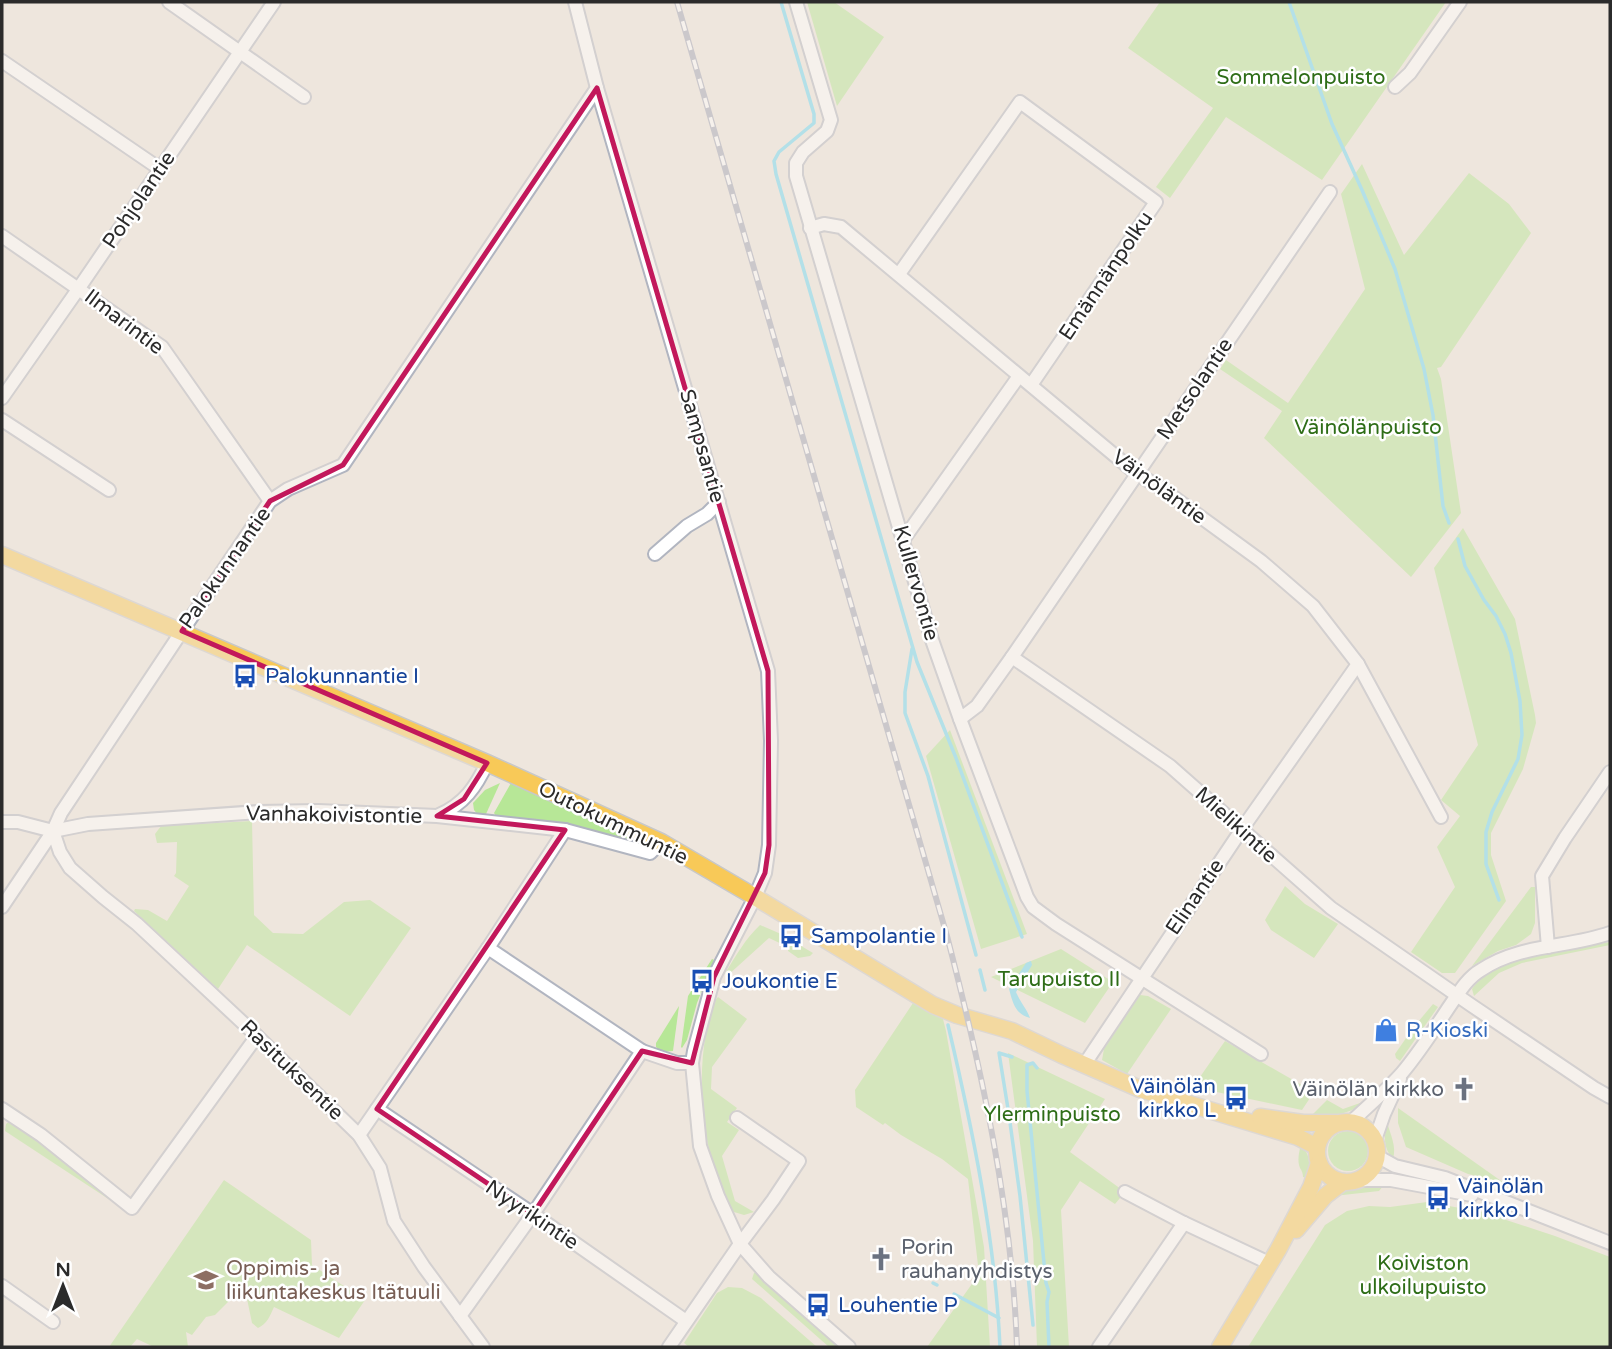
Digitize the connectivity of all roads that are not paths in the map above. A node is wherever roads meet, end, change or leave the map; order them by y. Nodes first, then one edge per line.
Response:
1 (169, 2) edge
2 (274, 2) edge
3 (575, 2) edge
4 (796, 2) edge
5 (1460, 2) edge
6 (240, 51) junction
7 (2, 61) edge
8 (1395, 87) dead end
9 (597, 88) junction
10 (304, 97) dead end
11 (160, 169) junction
12 (1330, 192) dead end
13 (810, 228) junction
14 (2, 236) edge
15 (898, 274) junction
16 (79, 288) junction
17 (1019, 376) junction
18 (1031, 385) junction
19 (2, 398) edge
20 (2, 420) edge
21 (1137, 474) junction
22 (109, 490) dead end
23 (270, 501) junction
24 (719, 502) junction
25 (903, 540) junction
26 (655, 554) dead end
27 (2, 555) edge
28 (181, 631) junction
29 (1012, 657) junction
30 (1358, 664) junction
31 (960, 719) junction
32 (487, 763) junction
33 (1610, 772) edge
34 (437, 816) junction
35 (1441, 817) dead end
36 (2, 822) edge
37 (1241, 829) junction
38 (565, 830) junction
39 (53, 831) junction
40 (661, 842) junction
41 (755, 897) junction
42 (2, 907) edge
43 (1610, 933) edge
44 (1548, 947) junction
45 (488, 948) junction
46 (1140, 979) junction
47 (1455, 998) junction
48 (257, 1036) junction
49 (642, 1051) junction
50 (1261, 1054) dead end
51 (692, 1063) junction
52 (1084, 1065) junction
53 (1403, 1072) junction
54 (1610, 1097) edge
55 (2, 1109) edge
56 (377, 1109) junction
57 (1213, 1110) junction
58 (737, 1118) dead end
59 (1343, 1122) junction
60 (359, 1135) junction
61 (1376, 1148) junction
62 (1318, 1155) junction
63 (1351, 1181) junction
64 (1125, 1192) dead end
65 (1500, 1200) junction
66 (533, 1214) junction
67 (1184, 1223) junction
68 (1610, 1243) edge
69 (740, 1244) junction
70 (1273, 1257) junction
71 (2, 1286) edge
72 (460, 1316) junction
73 (687, 1321) junction
74 (53, 1322) dead end
75 (483, 1347) edge
76 (669, 1347) edge
77 (849, 1347) edge
78 (1099, 1347) edge
79 (1220, 1347) edge

1 - 6 street
2 - 6 street, Pohjolantie
3 - 9 street, Sampsantie
4 - 13 street, Kullervontie
5 - 8 street
6 - 10 street
6 - 11 street, Pohjolantie
7 - 11 street
9 - 23 street, Palokunnantie
9 - 24 street, Sampsantie
11 - 16 street, Pohjolantie
12 - 21 street, Metsolantie
13 - 15 street, Väinöläntie
13 - 25 street, Kullervontie
14 - 16 street, Ilmarintie
15 - 17 street, Väinöläntie
15 - 18 street, Emännänpolku
16 - 19 street, Pohjolantie
16 - 23 street, Ilmarintie
17 - 18 street, Väinöläntie
17 - 25 street
18 - 21 street, Väinöläntie
20 - 22 street
21 - 29 street, Metsolantie
21 - 30 street, Väinöläntie
23 - 28 street, Palokunnantie
24 - 26 street
24 - 41 street, Sampsantie
25 - 31 street, Kullervontie
27 - 28 main road, Outokummuntie
28 - 32 main road, Outokummuntie
28 - 39 street, Palokunnantie
29 - 31 street, Metsolantie
29 - 37 street, Mielikintie
30 - 35 street, Väinöläntie
30 - 37 street, Elinantie
31 - 46 street, Kullervontie
32 - 34 street
32 - 40 main road, Outokummuntie
33 - 44 street
34 - 38 street, Vanhakoivistontie
34 - 39 street, Vanhakoivistontie
36 - 39 street, Vanhakoivistontie
37 - 46 street, Elinantie
37 - 47 street, Mielikintie
38 - 40 street, Vanhakoivistontie
38 - 45 street
39 - 42 street, Palokunnantie
39 - 48 street, Rasituksentie
40 - 41 main road, Outokummuntie
41 - 51 street, Sampsantie
41 - 52 main road, Outokummuntie
43 - 44 street
44 - 47 street
45 - 49 street
45 - 56 street
46 - 50 street, Kullervontie
46 - 52 street, Elinantie
47 - 53 street
47 - 54 street, Mielikintie
48 - 55 street
48 - 60 street, Rasituksentie
49 - 51 street
49 - 66 street
51 - 69 street, Sampsantie
52 - 57 main road, Outokummuntie
53 - 59 street
53 - 61 street
56 - 60 street
56 - 66 street, Nyyrikintie
57 - 59 main road, Outokummuntie
57 - 62 main road, Outokummuntie
58 - 69 street
59 - 61 main road
59 - 62 main road
60 - 72 street, Rasituksentie
61 - 63 main road
61 - 65 street
62 - 63 main road
62 - 70 main road
63 - 65 street
63 - 70 main road
64 - 67 street
65 - 68 street
66 - 72 street
66 - 73 street, Nyyrikintie
67 - 70 street
67 - 78 street
69 - 73 street
69 - 77 street, Sampsantie
70 - 79 main road
71 - 74 street
72 - 75 street, Rasituksentie
73 - 76 street

